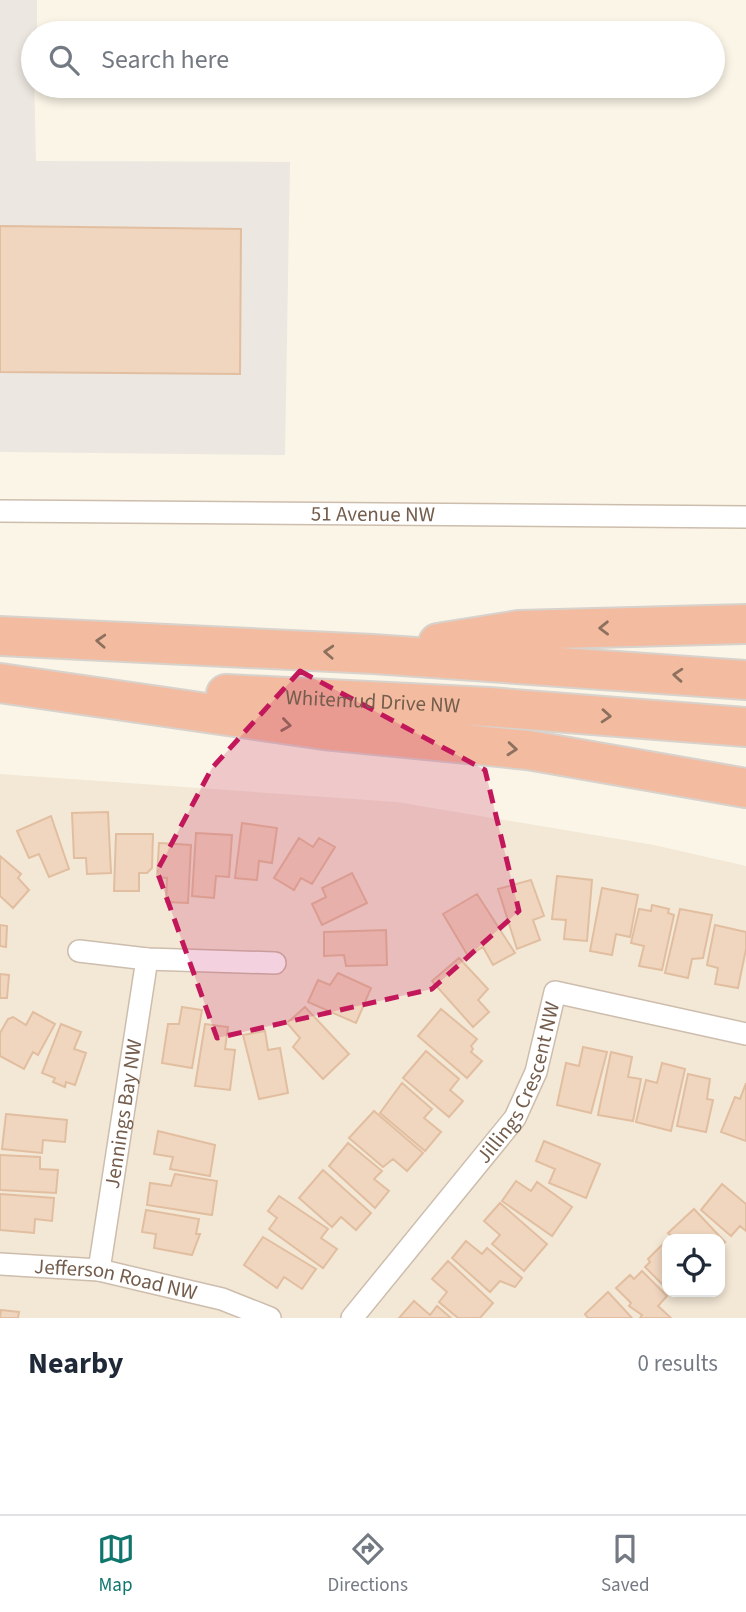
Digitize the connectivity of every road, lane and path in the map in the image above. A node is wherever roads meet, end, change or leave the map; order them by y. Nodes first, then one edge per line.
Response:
1 (0, 511) edge
2 (746, 517) edge
3 (746, 624) edge
4 (0, 636) edge
5 (373, 654) junction
6 (746, 680) edge
7 (0, 682) edge
8 (746, 727) edge
9 (746, 788) edge
10 (79, 951) dead end
11 (147, 959) junction
12 (275, 962) dead end
13 (746, 1034) edge
14 (0, 1264) edge
15 (99, 1270) junction
16 (270, 1318) edge
17 (352, 1318) edge

1 - 2 street, 51 Avenue NW
3 -> 5 highway
5 -> 4 highway
6 -> 5 highway
7 -> 8 highway, Whitemud Drive NW
7 -> 9 highway
10 - 11 street
11 - 12 street
11 - 15 street, Jennings Bay NW
13 - 17 street, Jillings Crescent NW
14 - 15 street, Jefferson Road NW
15 - 16 street, Jefferson Road NW

